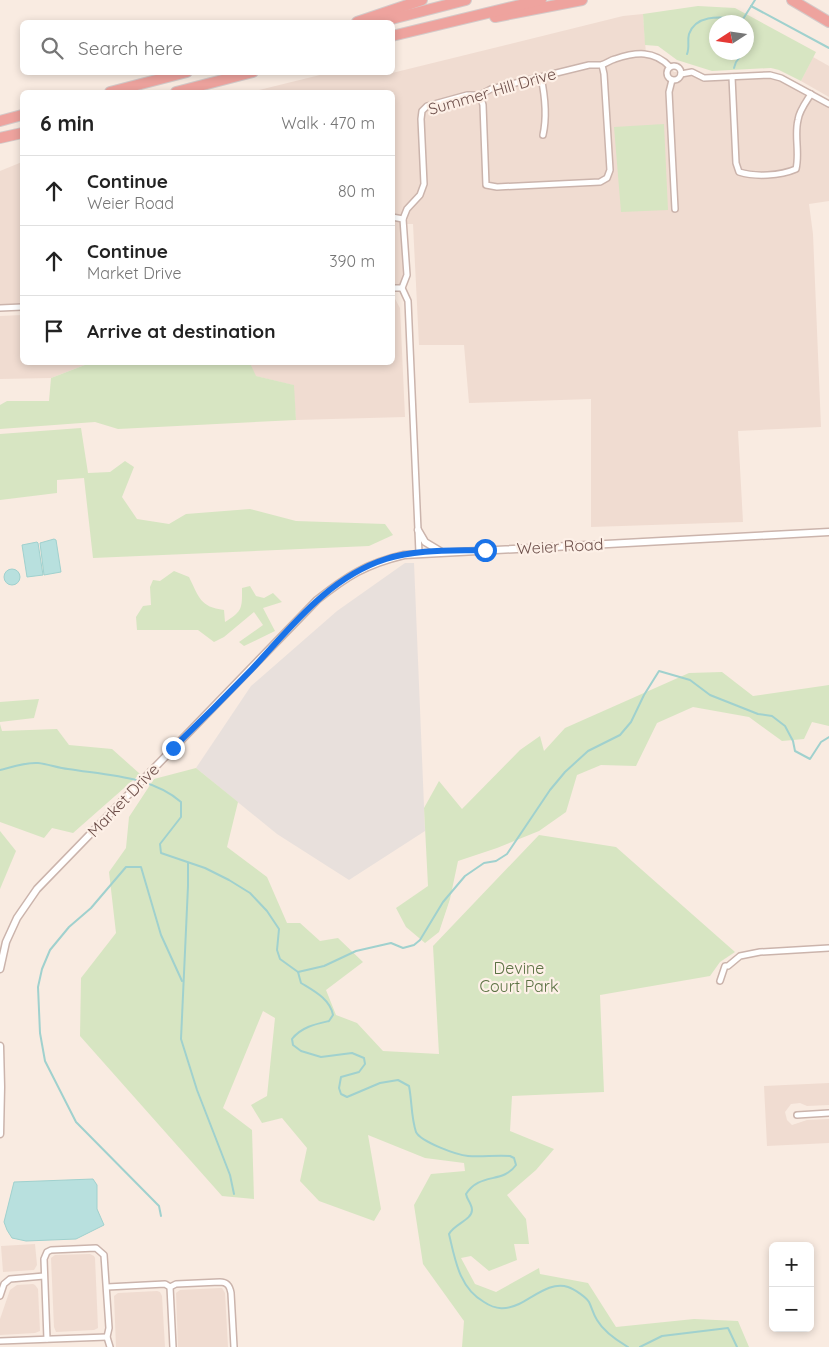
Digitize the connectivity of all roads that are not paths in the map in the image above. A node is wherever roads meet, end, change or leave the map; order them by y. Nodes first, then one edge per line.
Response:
1 (422, 0) edge
2 (466, 0) edge
3 (541, 0) edge
4 (582, 0) edge
5 (792, 0) edge
6 (477, 15) junction
7 (363, 20) edge
8 (388, 20) edge
9 (829, 22) edge
10 (395, 35) edge
11 (602, 65) junction
12 (670, 66) junction
13 (681, 74) junction
14 (175, 75) edge
15 (241, 75) edge
16 (541, 77) junction
17 (732, 77) junction
18 (672, 80) junction
19 (118, 90) edge
20 (184, 90) edge
21 (811, 94) junction
22 (480, 95) junction
23 (829, 104) edge
24 (20, 116) edge
25 (0, 121) edge
26 (20, 133) edge
27 (543, 136) dead end
28 (0, 138) edge
29 (675, 209) dead end
30 (395, 218) edge
31 (403, 219) junction
32 (395, 288) edge
33 (402, 288) junction
34 (20, 307) edge
35 (0, 308) edge
36 (418, 530) junction
37 (829, 532) edge
38 (442, 552) junction
39 (419, 554) junction
40 (829, 948) edge
41 (0, 969) edge
42 (720, 981) dead end
43 (0, 1046) edge
44 (1, 1087) edge
45 (829, 1113) edge
46 (796, 1115) dead end
47 (0, 1134) edge
48 (44, 1276) junction
49 (107, 1287) junction
50 (170, 1287) junction
51 (0, 1296) edge
52 (107, 1337) junction
53 (47, 1339) junction
54 (0, 1341) edge
55 (110, 1347) edge
56 (172, 1347) edge
57 (234, 1347) edge

1 - 7 highway
2 - 8 highway
3 - 6 highway
4 - 6 highway
5 - 9 highway
6 - 10 highway
11 - 12 street, Summer Hill Drive
11 - 16 street, Summer Hill Drive
11 - 22 street
12 - 13 street
12 - 18 street
13 - 17 street
13 - 18 street
14 - 19 highway
15 - 20 highway
16 - 22 street, Summer Hill Drive
16 - 27 street
17 - 21 street
17 - 21 street
18 - 29 street
21 - 23 street
22 - 31 street, Summer Hill Drive
24 - 25 highway
26 - 28 highway
30 - 31 street
31 - 33 street
32 - 33 street
33 - 36 street
34 - 35 street
36 - 38 street
36 - 39 street
37 - 38 street, Weier Road
38 - 39 street, Weier Road
39 - 41 street, Market Drive
40 - 42 street
43 - 44 street
44 - 47 street
45 - 46 street
48 - 49 street
48 - 51 street
48 - 53 street
49 - 50 street
49 - 52 street
50 - 56 street
50 - 57 street
52 - 53 street
52 - 55 street
53 - 54 street

